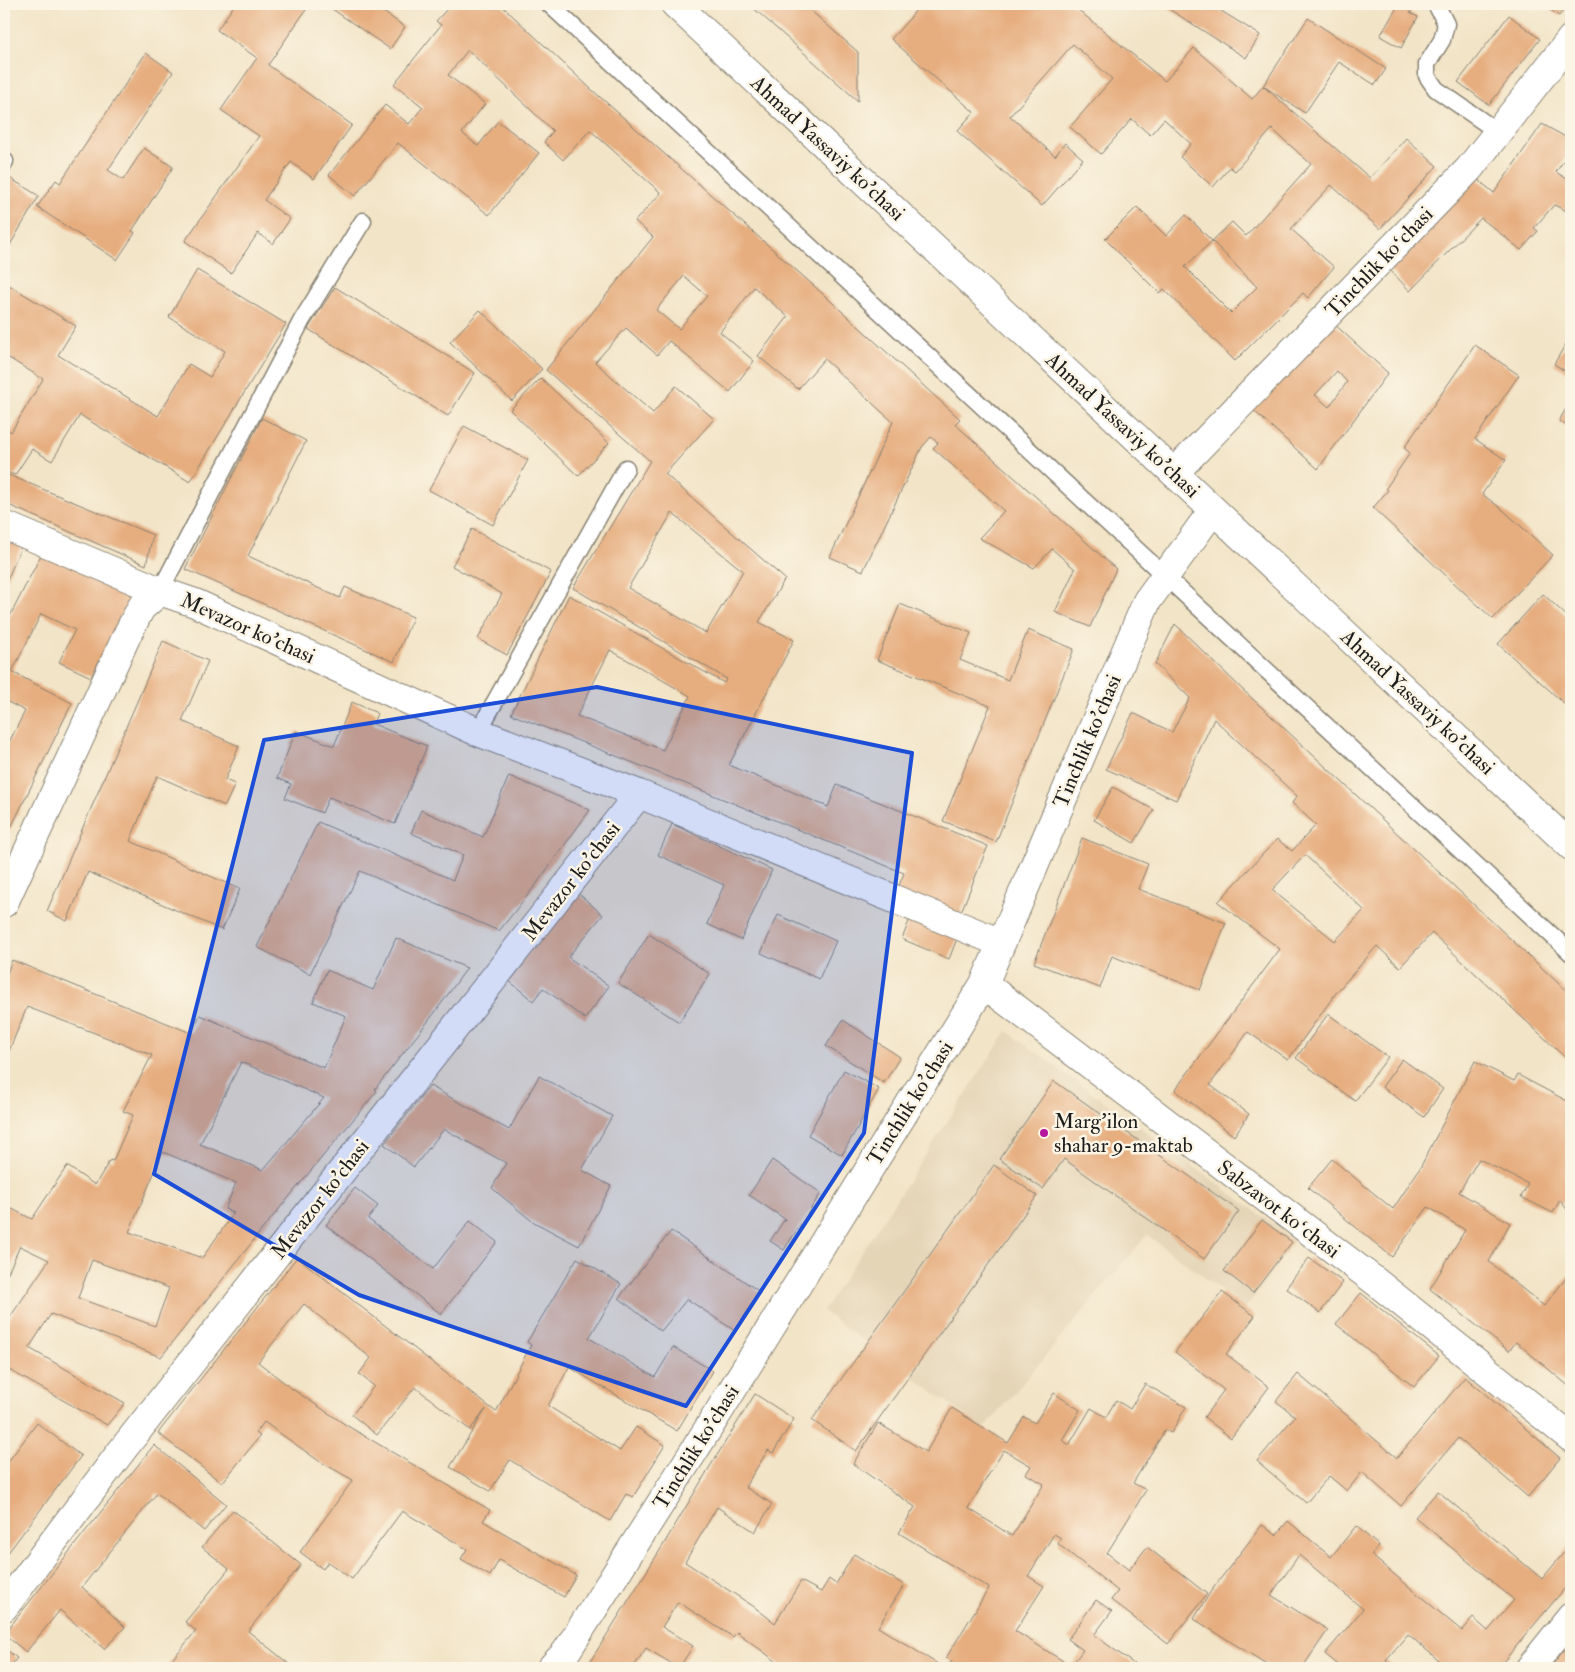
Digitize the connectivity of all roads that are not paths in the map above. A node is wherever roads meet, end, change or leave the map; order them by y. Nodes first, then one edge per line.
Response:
1 (549, 4) edge
2 (674, 4) edge
3 (1436, 4) edge
4 (1571, 39) edge
5 (1498, 132) junction
6 (363, 222) dead end
7 (626, 468) dead end
8 (1174, 473) junction
9 (1213, 510) junction
10 (4, 525) edge
11 (1165, 576) junction
12 (160, 591) junction
13 (478, 732) junction
14 (639, 794) junction
15 (1571, 846) edge
16 (4, 903) edge
17 (1001, 943) junction
18 (1571, 953) edge
19 (984, 984) junction
20 (1571, 1438) edge
21 (4, 1607) edge
22 (1571, 1617) edge
23 (551, 1668) edge
24 (1530, 1668) edge

1 - 11 lane
2 - 8 street, Ahmad Yassaviy ko'chasi
3 - 5 lane
4 - 5 street, Tinchlik koʻchasi
5 - 8 street, Tinchlik koʻchasi
6 - 12 lane
7 - 13 lane
8 - 9 street, Ahmad Yassaviy ko'chasi
9 - 11 street, Tinchlik ko'chasi
9 - 15 street, Ahmad Yassaviy ko'chasi
10 - 12 street, Mevazor ko'chasi
11 - 17 street, Tinchlik ko'chasi
11 - 18 lane
12 - 13 street, Mevazor ko'chasi
12 - 16 street, Mevazor ko'chasi
13 - 14 street, Mevazor ko'chasi
14 - 17 street, Mevazor ko'chasi
14 - 21 street, Mevazor ko'chasi
17 - 19 street, Tinchlik ko'chasi
19 - 20 street, Sabzavot koʻchasi
19 - 23 street, Tinchlik ko'chasi
22 - 24 street

